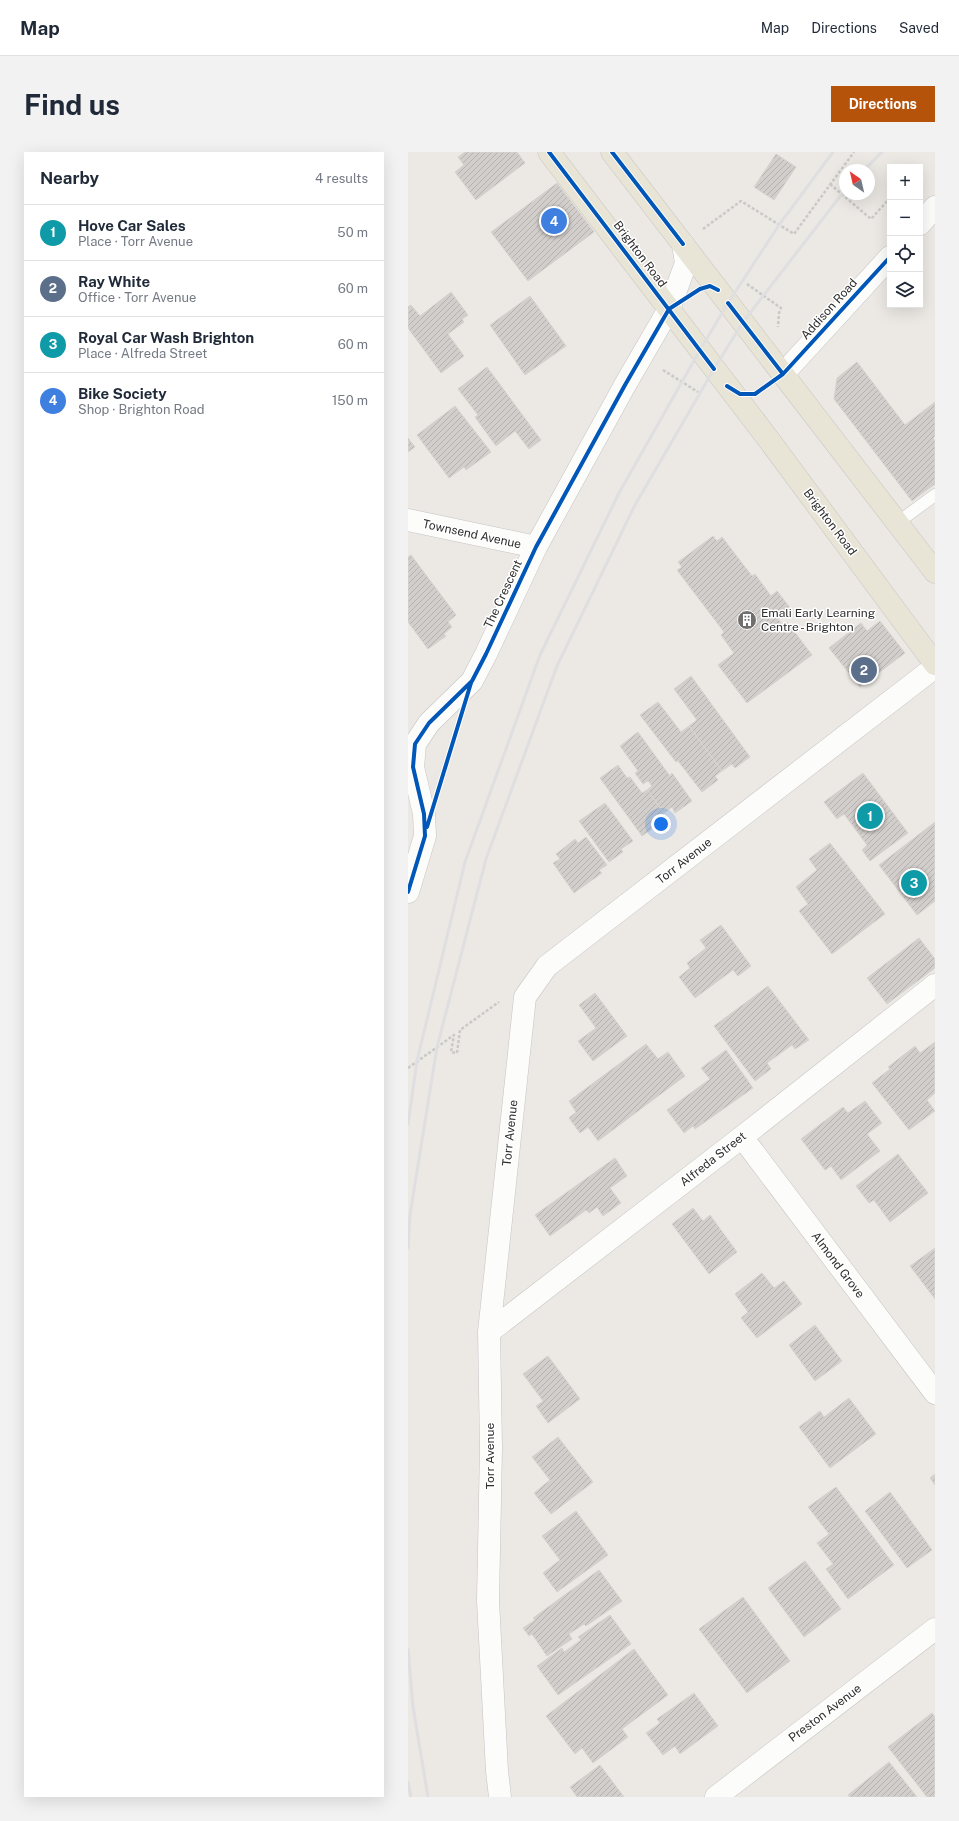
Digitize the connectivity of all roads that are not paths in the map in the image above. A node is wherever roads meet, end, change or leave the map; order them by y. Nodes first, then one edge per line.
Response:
1 (549, 152) edge
2 (612, 152) edge
3 (935, 207) edge
4 (923, 221) edge
5 (683, 244) junction
6 (887, 260) edge
7 (669, 309) junction
8 (783, 374) junction
9 (935, 495) edge
10 (408, 520) edge
11 (897, 524) junction
12 (536, 547) junction
13 (935, 572) edge
14 (935, 664) edge
15 (935, 667) edge
16 (411, 767) edge
17 (408, 892) edge
18 (935, 985) edge
19 (742, 1137) junction
20 (489, 1332) junction
21 (935, 1393) edge
22 (935, 1629) edge
23 (500, 1797) edge
24 (716, 1797) edge

1 - 7 main road, Brighton Road
2 - 5 main road
3 - 4 street
5 - 7 street, The Crescent
5 - 8 main road
6 - 8 street, Addison Road
7 - 12 street, The Crescent
7 - 14 main road, Brighton Road
8 - 11 main road
9 - 11 lane
10 - 12 street, Townsend Avenue
11 - 13 main road
12 - 16 street, The Crescent
15 - 20 street, Torr Avenue
16 - 17 street, The Crescent
18 - 19 street, Alfreda Street
19 - 20 street, Alfreda Street
19 - 21 street, Almond Grove
20 - 23 street, Torr Avenue
22 - 24 street, Preston Avenue

